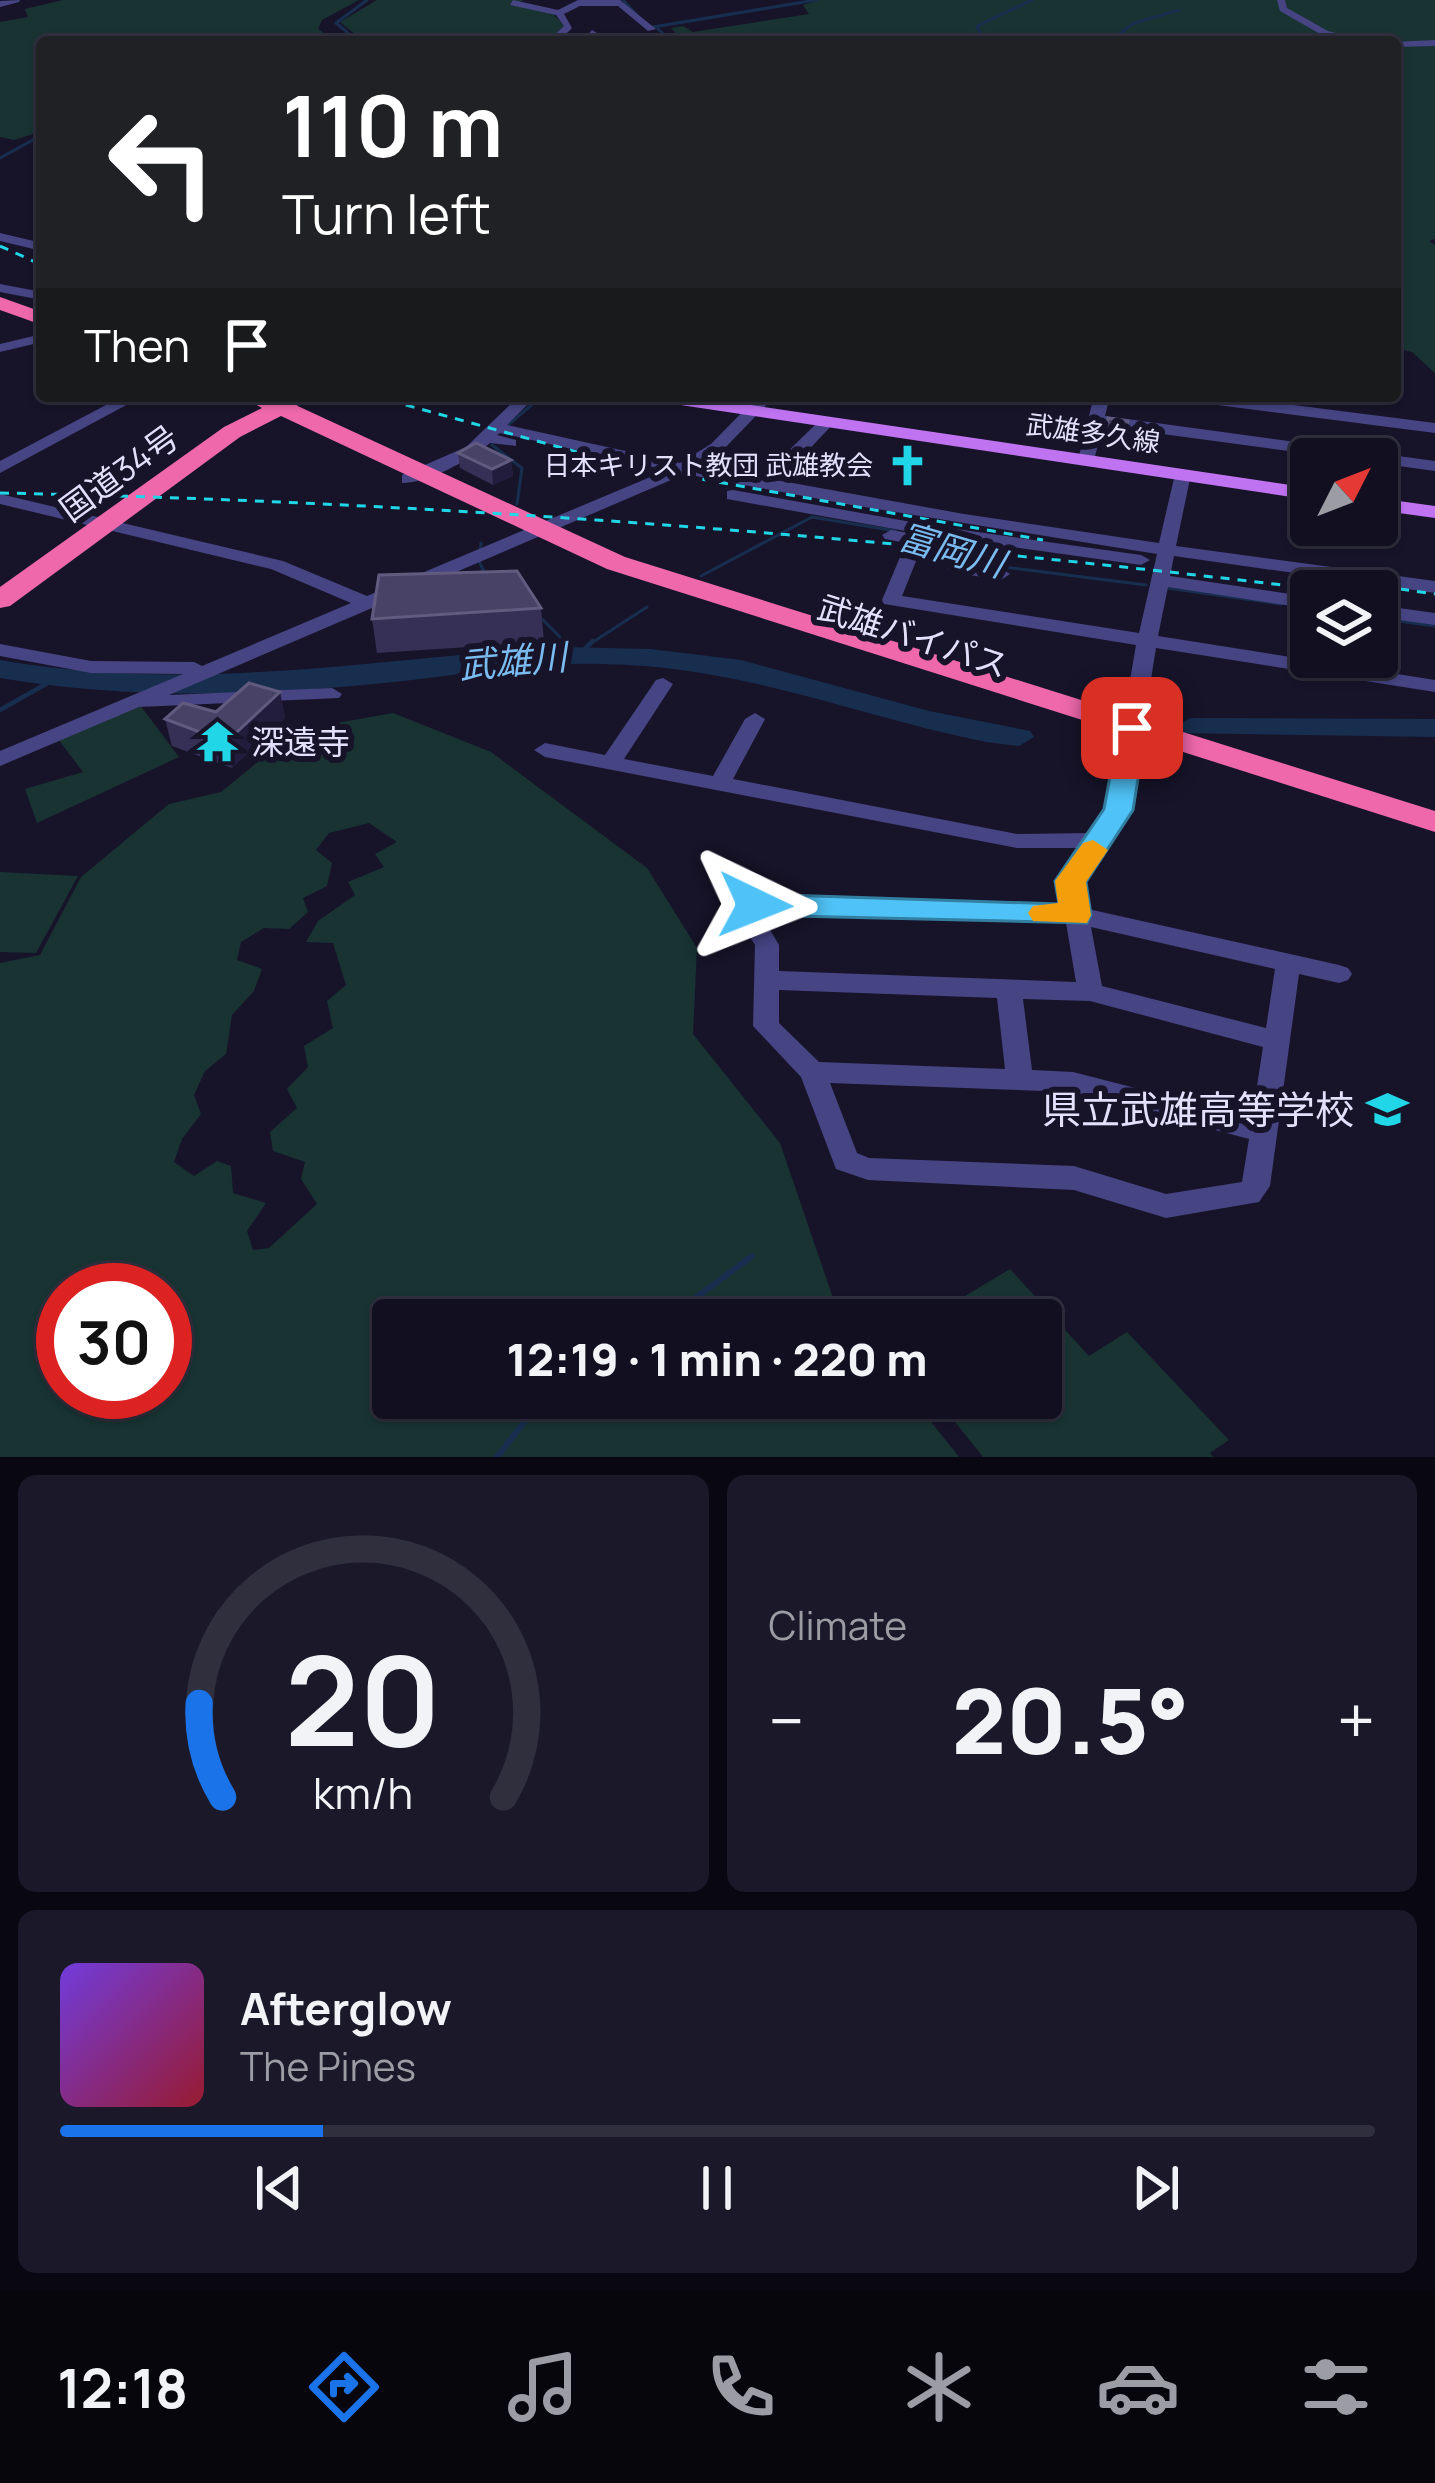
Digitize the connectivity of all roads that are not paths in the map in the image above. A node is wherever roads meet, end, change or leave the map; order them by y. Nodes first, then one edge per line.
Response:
1 (16, 0) edge
2 (1281, 0) edge
3 (580, 2) edge
4 (624, 2) edge
5 (513, 3) dead end
6 (0, 4) edge
7 (559, 13) junction
8 (651, 29) dead end
9 (558, 36) edge
10 (1338, 36) edge
11 (1435, 43) edge
12 (1401, 44) edge
13 (0, 236) edge
14 (36, 245) edge
15 (0, 288) edge
16 (36, 295) edge
17 (0, 303) edge
18 (36, 317) edge
19 (36, 340) edge
20 (0, 349) edge
21 (124, 402) edge
22 (239, 402) edge
23 (268, 402) edge
24 (295, 402) edge
25 (522, 402) edge
26 (1101, 402) edge
27 (1233, 402) edge
28 (760, 403) edge
29 (281, 407) junction
30 (1097, 420) junction
31 (827, 422) junction
32 (314, 424) junction
33 (1435, 428) edge
34 (232, 432) junction
35 (492, 432) junction
36 (1086, 460) junction
37 (1435, 466) edge
38 (0, 468) edge
39 (678, 471) junction
40 (1183, 474) junction
41 (831, 475) dead end
42 (414, 476) junction
43 (658, 479) junction
44 (1290, 491) edge
45 (0, 499) edge
46 (1398, 507) edge
47 (1435, 512) edge
48 (836, 515) junction
49 (105, 523) junction
50 (502, 545) junction
51 (1165, 565) junction
52 (1001, 574) dead end
53 (1435, 587) edge
54 (1290, 597) edge
55 (0, 600) edge
56 (365, 602) junction
57 (959, 611) junction
58 (1398, 614) edge
59 (1435, 619) edge
60 (1147, 640) junction
61 (0, 650) edge
62 (206, 668) junction
63 (663, 684) dead end
64 (1435, 686) edge
65 (332, 694) dead end
66 (136, 699) junction
67 (755, 719) dead end
68 (1131, 736) junction
69 (545, 750) dead end
70 (0, 759) edge
71 (611, 762) junction
72 (720, 783) junction
73 (1435, 822) edge
74 (1100, 840) junction
75 (1435, 840) edge
76 (1076, 915) junction
77 (1288, 963) junction
78 (1339, 974) dead end
79 (766, 980) junction
80 (1009, 988) junction
81 (1090, 992) junction
82 (1277, 1041) junction
83 (812, 1072) junction
84 (1020, 1080) junction
85 (1264, 1132) junction

1 - 6 street
2 - 10 street
3 - 4 street
3 - 7 street
4 - 8 street
5 - 7 street
7 - 9 street
11 - 12 street
13 - 14 street
15 - 16 street
17 - 18 highway
19 - 20 street
21 - 38 street
22 - 34 highway
23 - 29 highway, 武雄バイパス
24 - 29 main road
25 - 35 street
26 - 30 street
27 - 33 street
28 - 31 main road, 武雄多久線
28 - 39 street
29 - 32 highway, 武雄バイパス
29 - 34 highway, 国道34号
30 - 36 street
30 - 37 street
31 - 36 main road, 武雄多久線
31 - 41 street
32 - 34 highway
32 - 42 highway, 武雄バイパス
34 - 49 highway, 国道34号
35 - 39 street
35 - 42 street
35 - 43 street
36 - 40 main road, 武雄多久線
39 - 43 street
39 - 51 street
40 - 44 main road, 武雄多久線
40 - 51 street
42 - 50 highway, 武雄バイパス
43 - 48 street
43 - 50 street
45 - 49 street
46 - 47 main road
48 - 51 street
48 - 57 street
49 - 55 highway, 国道34号
49 - 56 street
50 - 56 street
50 - 68 highway, 武雄バイパス
51 - 53 street
51 - 54 street
51 - 60 street
52 - 57 street
56 - 62 street
57 - 60 street
58 - 59 street
60 - 64 street
60 - 68 street
61 - 62 street
62 - 66 street
63 - 71 street
65 - 66 street
66 - 70 street
67 - 72 street
68 - 73 highway, 武雄バイパス
68 - 74 street
68 - 75 highway, 武雄バイパス
69 - 71 street
71 - 72 street
72 - 74 street
74 - 76 street
76 - 77 street
76 - 79 street
76 - 81 street
77 - 78 street
77 - 82 street
79 - 80 street
79 - 83 street
80 - 81 street
80 - 84 street
81 - 82 street
82 - 85 street
83 - 84 street
83 - 85 street
84 - 85 street

